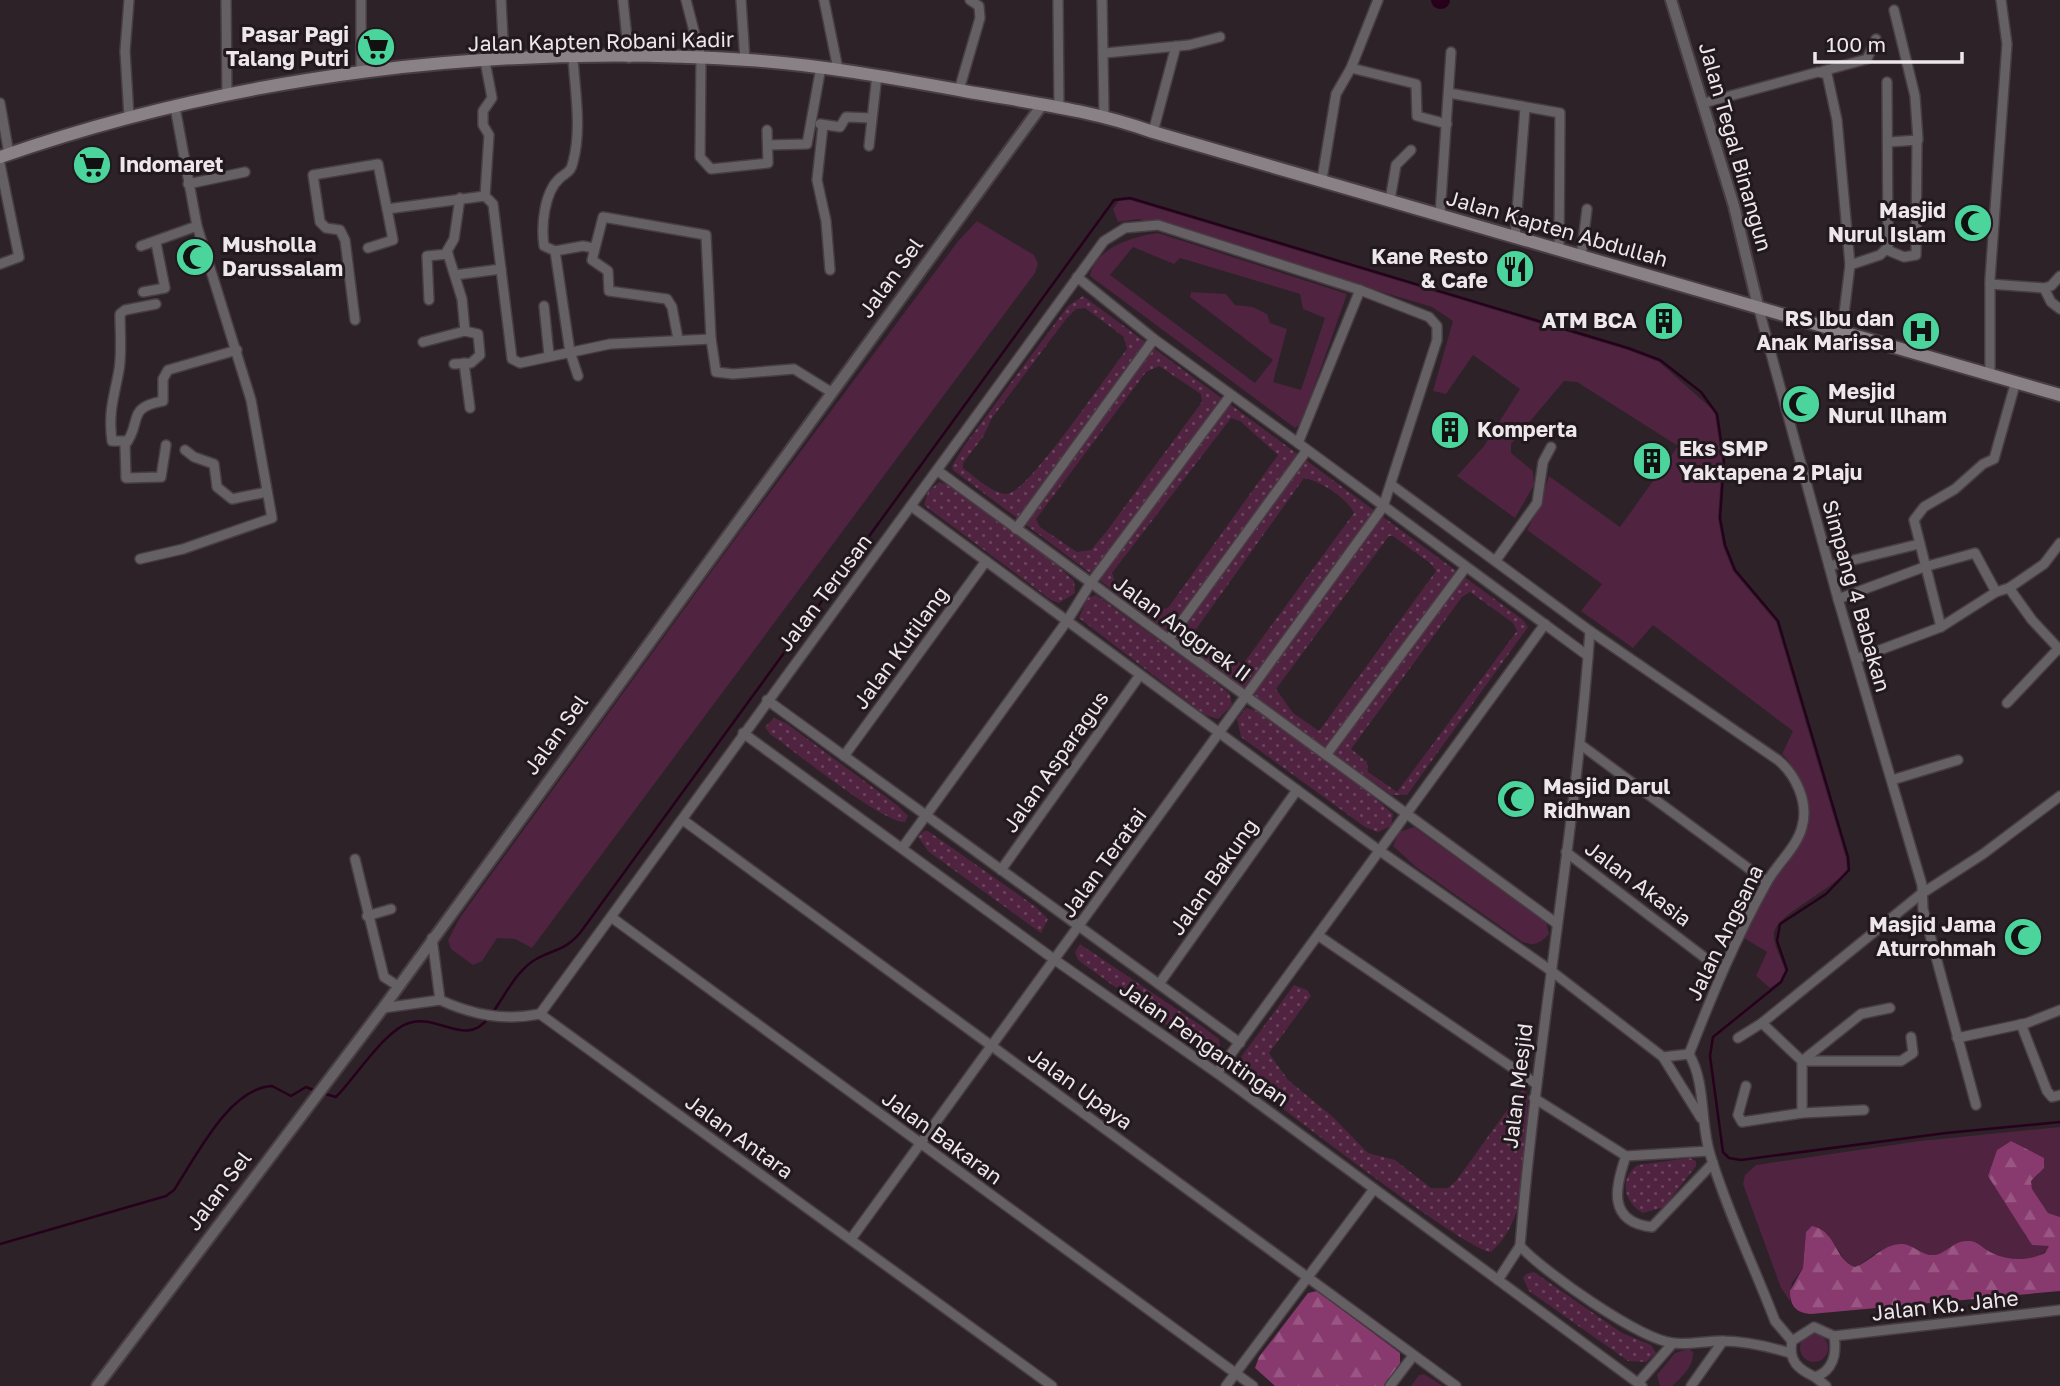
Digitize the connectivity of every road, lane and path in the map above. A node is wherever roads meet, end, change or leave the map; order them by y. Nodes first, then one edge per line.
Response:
1 (129, 0) edge
2 (226, 0) edge
3 (361, 0) edge
4 (501, 0) edge
5 (623, 0) edge
6 (685, 0) edge
7 (741, 0) edge
8 (824, 0) edge
9 (970, 0) edge
10 (1058, 0) edge
11 (1101, 0) edge
12 (1378, 0) edge
13 (1671, 0) edge
14 (2001, 0) edge
15 (1894, 10) dead end
16 (1220, 37) dead end
17 (1876, 39) dead end
18 (1176, 46) junction
19 (1451, 52) dead end
20 (1105, 53) junction
21 (573, 58) junction
22 (629, 58) junction
23 (701, 58) junction
24 (504, 59) junction
25 (745, 60) junction
26 (485, 61) junction
27 (821, 67) junction
28 (1351, 68) junction
29 (838, 69) junction
30 (1824, 71) junction
31 (361, 72) junction
32 (877, 75) junction
33 (1887, 82) dead end
34 (959, 90) junction
35 (1449, 93) junction
36 (228, 96) junction
37 (0, 103) edge
38 (1704, 103) junction
39 (1042, 105) junction
40 (1059, 105) junction
41 (175, 107) junction
42 (1525, 108) junction
43 (1104, 114) junction
44 (130, 117) junction
45 (872, 118) junction
46 (812, 121) junction
47 (1447, 124) junction
48 (823, 125) junction
49 (767, 130) dead end
50 (1153, 132) junction
51 (808, 142) junction
52 (1889, 142) junction
53 (1917, 142) junction
54 (821, 144) junction
55 (768, 145) junction
56 (869, 146) dead end
57 (1411, 150) dead end
58 (3, 159) edge
59 (245, 172) dead end
60 (1322, 178) junction
61 (188, 184) junction
62 (485, 196) junction
63 (460, 198) junction
64 (1390, 200) junction
65 (387, 209) junction
66 (1587, 209) dead end
67 (1440, 215) junction
68 (197, 226) junction
69 (1515, 238) junction
70 (156, 243) junction
71 (141, 246) dead end
72 (368, 248) dead end
73 (594, 248) junction
74 (1559, 250) junction
75 (1886, 250) junction
76 (555, 251) junction
77 (448, 254) junction
78 (1581, 257) junction
79 (0, 264) edge
80 (1850, 265) junction
81 (500, 269) junction
82 (830, 270) dead end
83 (455, 275) junction
84 (2060, 276) edge
85 (1077, 277) junction
86 (1990, 284) junction
87 (2044, 288) junction
88 (1360, 290) junction
89 (143, 292) dead end
90 (429, 300) dead end
91 (156, 304) dead end
92 (544, 306) dead end
93 (1758, 306) junction
94 (2060, 309) edge
95 (355, 320) dead end
96 (1842, 330) junction
97 (465, 331) junction
98 (678, 339) junction
99 (711, 339) junction
100 (1154, 340) junction
101 (423, 342) dead end
102 (237, 350) junction
103 (570, 352) junction
104 (549, 355) junction
105 (1990, 374) junction
106 (578, 376) dead end
107 (2016, 382) junction
108 (831, 392) junction
109 (1230, 396) junction
110 (2060, 396) edge
111 (470, 408) dead end
112 (127, 441) junction
113 (1298, 443) junction
114 (166, 446) dead end
115 (1551, 447) dead end
116 (185, 450) dead end
117 (1307, 450) junction
118 (939, 471) junction
119 (1393, 485) junction
120 (267, 492) junction
121 (911, 506) junction
122 (1383, 508) junction
123 (1016, 529) junction
124 (2060, 543) edge
125 (1919, 544) junction
126 (140, 559) dead end
127 (1496, 560) junction
128 (986, 561) junction
129 (1829, 566) junction
130 (1466, 567) junction
131 (1924, 567) junction
132 (1090, 584) junction
133 (2009, 588) junction
134 (1996, 592) junction
135 (1838, 599) junction
136 (1067, 621) junction
137 (1545, 624) junction
138 (1941, 626) junction
139 (1590, 631) junction
140 (2060, 635) edge
141 (1170, 639) junction
142 (2057, 648) edge
143 (1588, 656) junction
144 (1856, 659) junction
145 (1140, 675) junction
146 (1246, 696) junction
147 (767, 700) junction
148 (2007, 703) dead end
149 (743, 733) junction
150 (1219, 733) junction
151 (1581, 745) junction
152 (1326, 755) junction
153 (844, 756) junction
154 (1958, 760) dead end
155 (1892, 780) junction
156 (1297, 790) junction
157 (2060, 796) edge
158 (1407, 812) junction
159 (925, 814) junction
160 (683, 820) junction
161 (902, 848) junction
162 (1380, 850) junction
163 (1566, 852) junction
164 (355, 859) dead end
165 (1001, 870) junction
166 (1767, 882) junction
167 (1922, 894) junction
168 (391, 909) dead end
169 (367, 916) junction
170 (611, 917) junction
171 (1556, 923) junction
172 (1080, 926) junction
173 (1319, 936) junction
174 (432, 938) junction
175 (1055, 960) junction
176 (1550, 970) junction
177 (1721, 970) junction
178 (1159, 984) junction
179 (398, 986) junction
180 (440, 1000) junction
181 (383, 1008) junction
182 (1891, 1008) dead end
183 (2060, 1010) edge
184 (540, 1014) junction
185 (1762, 1023) junction
186 (2021, 1024) junction
187 (1911, 1037) dead end
188 (1738, 1038) dead end
189 (1957, 1038) junction
190 (1240, 1043) junction
191 (993, 1046) junction
192 (1689, 1054) junction
193 (1663, 1058) junction
194 (1802, 1060) junction
195 (1217, 1073) junction
196 (1535, 1083) junction
197 (1746, 1086) dead end
198 (2060, 1096) edge
199 (1534, 1098) junction
200 (1976, 1105) dead end
201 (1864, 1110) dead end
202 (1802, 1113) junction
203 (1702, 1120) junction
204 (919, 1143) junction
205 (1709, 1151) junction
206 (1626, 1156) junction
207 (1713, 1163) junction
208 (1374, 1188) junction
209 (851, 1239) junction
210 (1520, 1246) junction
211 (1307, 1277) junction
212 (1497, 1280) junction
213 (2060, 1310) edge
214 (1834, 1336) junction
215 (1723, 1341) junction
216 (1793, 1341) junction
217 (1673, 1343) junction
218 (1790, 1353) junction
219 (1413, 1356) junction
220 (1235, 1373) junction
221 (1815, 1377) junction
222 (1640, 1385) edge
223 (97, 1386) edge
224 (1052, 1386) edge
225 (1226, 1386) edge
226 (1253, 1386) edge
227 (1390, 1386) edge
228 (1456, 1386) edge
229 (1691, 1386) edge
230 (1826, 1386) edge

1 - 44 street
2 - 36 street
3 - 31 street
4 - 24 street
5 - 22 street
6 - 23 street
7 - 25 street
8 - 29 street
9 - 34 street
10 - 40 street
11 - 20 street
12 - 28 street
13 - 38 street, Jalan Tegal Binangun
14 - 86 street
15 - 53 street
16 - 18 street
17 - 30 street
18 - 20 street
18 - 50 street
19 - 35 street
20 - 43 street
21 - 22 main road, Jalan Kapten Robani Kadir
21 - 24 main road, Jalan Kapten Robani Kadir
21 - 76 street
22 - 23 main road, Jalan Kapten Robani Kadir
23 - 25 main road, Jalan Kapten Robani Kadir
23 - 55 street
24 - 26 main road, Jalan Kapten Robani Kadir
25 - 27 main road, Jalan Kapten Robani Kadir
26 - 31 main road, Jalan Kapten Robani Kadir
26 - 62 street
27 - 29 main road, Jalan Kapten Robani Kadir
27 - 46 street
28 - 47 street
28 - 60 street
29 - 32 main road, Jalan Kapten Robani Kadir
30 - 38 street
30 - 80 street
31 - 36 main road, Jalan Kapten Robani Kadir
32 - 34 main road, Jalan Kapten Robani Kadir
32 - 45 street
33 - 52 street
34 - 39 main road, Jalan Kapten Robani Kadir
35 - 42 street
35 - 47 street
36 - 41 main road, Jalan Kapten Robani Kadir
37 - 58 street
38 - 93 street, Jalan Tegal Binangun
39 - 40 main road, Jalan Kapten Abdullah
39 - 108 street, Jalan Sel
40 - 43 main road, Jalan Kapten Abdullah
41 - 44 main road, Jalan Kapten Robani Kadir
41 - 61 street
42 - 69 street
42 - 74 street
43 - 50 main road, Jalan Kapten Abdullah
44 - 58 main road, Jalan Kapten Robani Kadir
45 - 48 street
45 - 56 street
46 - 48 street
46 - 51 street
47 - 67 street
48 - 54 street
49 - 55 street
50 - 60 main road, Jalan Kapten Abdullah
51 - 54 street
51 - 55 street
52 - 53 street
52 - 75 street
53 - 75 street
54 - 82 street
57 - 64 street
58 - 79 street
59 - 61 street
60 - 64 main road, Jalan Kapten Abdullah
61 - 68 street
62 - 63 street
62 - 81 street
63 - 65 street
63 - 77 street
64 - 67 main road, Jalan Kapten Abdullah
65 - 72 street
65 - 95 street
66 - 78 street
67 - 69 main road, Jalan Kapten Abdullah
68 - 70 street
68 - 102 street
69 - 74 main road, Jalan Kapten Abdullah
70 - 71 street
70 - 89 street
73 - 76 street
73 - 98 street
73 - 99 street
74 - 78 main road, Jalan Kapten Abdullah
75 - 80 street
76 - 103 street
77 - 83 street
77 - 90 street
78 - 93 main road, Jalan Kapten Abdullah
80 - 96 street
81 - 83 street
81 - 104 street
83 - 97 street
84 - 87 street
85 - 88 street, Jalan Terusan
85 - 100 street
85 - 118 street, Jalan Terusan
86 - 87 street
86 - 105 street
87 - 94 street
88 - 113 street
88 - 119 street, Jalan Teratai
91 - 112 street
92 - 104 street
93 - 96 main road, Jalan Kapten Abdullah
93 - 129 street, Simpang 4 Babakan
96 - 105 main road, Jalan Kapten Abdullah
97 - 101 street
97 - 111 street
98 - 99 street
98 - 103 street
99 - 108 street
100 - 109 street
100 - 123 street
102 - 112 street
102 - 120 street
103 - 104 street
103 - 106 street
105 - 107 main road, Jalan Kapten Abdullah
107 - 110 main road, Jalan Kapten Abdullah
107 - 125 street
108 - 174 street, Jalan Sel
109 - 113 street
109 - 132 street
112 - 114 street
113 - 117 street
115 - 127 street
116 - 120 street
117 - 122 street
117 - 141 street
118 - 121 street, Jalan Terusan
118 - 123 street, Jalan Anggrek II
119 - 122 street, Jalan Teratai
119 - 127 street, Jalan Angsana
120 - 126 street
121 - 128 street
121 - 147 street, Jalan Terusan
122 - 130 street
122 - 146 street, Jalan Teratai
123 - 132 street, Jalan Anggrek II
124 - 133 street
125 - 129 street
125 - 131 street
127 - 139 street, Jalan Angsana
128 - 136 street
128 - 153 street, Jalan Kutilang
129 - 135 street, Simpang 4 Babakan
130 - 137 street
130 - 152 street
131 - 134 street
131 - 135 street
131 - 138 street
132 - 136 street
132 - 141 street, Jalan Anggrek II
133 - 134 street
133 - 142 street
134 - 138 street
135 - 144 street, Simpang 4 Babakan
136 - 145 street
136 - 159 street
137 - 143 street
137 - 158 street
138 - 144 street
139 - 143 street, Jalan Mesjid
139 - 166 street, Jalan Angsana
140 - 142 street
141 - 146 street, Jalan Anggrek II
142 - 148 street
143 - 151 street, Jalan Mesjid
144 - 155 street, Simpang 4 Babakan
145 - 150 street
145 - 165 street, Jalan Asparagus
146 - 150 street, Jalan Teratai
146 - 152 street, Jalan Anggrek II
147 - 149 street, Jalan Terusan
147 - 153 street
149 - 160 street, Jalan Terusan
149 - 161 street, Jalan Pengantingan
150 - 156 street
150 - 172 street, Jalan Teratai
151 - 163 street, Jalan Mesjid
151 - 166 street
152 - 158 street, Jalan Anggrek II
153 - 159 street
154 - 155 street
155 - 167 street, Simpang 4 Babakan
156 - 162 street
156 - 178 street, Jalan Bakung
157 - 167 street
158 - 162 street
158 - 171 street, Jalan Anggrek II
159 - 161 street
159 - 165 street
160 - 170 street, Jalan Terusan
160 - 191 street, Jalan Upaya
161 - 175 street, Jalan Pengantingan
162 - 173 street
162 - 176 street
163 - 171 street, Jalan Mesjid
163 - 177 street, Jalan Akasia
164 - 169 street
165 - 172 street
166 - 177 street, Jalan Angsana
167 - 185 street
167 - 189 street, Simpang 4 Babakan
168 - 169 street
169 - 179 street
170 - 184 street, Jalan Terusan
170 - 204 street, Jalan Bakaran
171 - 176 street, Jalan Mesjid
172 - 175 street, Jalan Teratai
172 - 178 street
173 - 190 street
173 - 196 street
174 - 179 street, Jalan Sel
174 - 180 street
175 - 191 street, Jalan Teratai
175 - 195 street, Jalan Pengantingan
176 - 193 street
176 - 196 street, Jalan Mesjid
177 - 192 street, Jalan Angsana
178 - 190 street
179 - 181 street, Jalan Sel
180 - 181 street
180 - 184 street
181 - 223 street, Jalan Sel
182 - 194 street
183 - 186 street
184 - 209 street, Jalan Antara
185 - 188 street
185 - 194 street
186 - 189 street
186 - 198 street
187 - 194 street
189 - 200 street, Simpang 4 Babakan
190 - 195 street
191 - 204 street, Jalan Teratai
191 - 211 street, Jalan Upaya
192 - 193 street
192 - 203 street
193 - 203 street
194 - 202 street
195 - 208 street, Jalan Pengantingan
196 - 199 street, Jalan Mesjid
197 - 202 street
199 - 206 street
199 - 210 street, Jalan Mesjid
201 - 202 street
203 - 205 street
204 - 209 street, Jalan Teratai
204 - 220 street, Jalan Bakaran
205 - 206 street
205 - 207 street
206 - 207 street
207 - 216 street
208 - 211 street
208 - 212 street, Jalan Pengantingan
209 - 224 street, Jalan Antara
210 - 212 street
210 - 217 street
211 - 219 street, Jalan Upaya
211 - 220 street
212 - 222 street, Jalan Pengantingan
213 - 214 street, Jalan Kb. Jahe
214 - 216 street
214 - 221 street
215 - 217 street
215 - 218 street
215 - 229 street
216 - 218 street
217 - 222 street
218 - 221 street
219 - 227 street
219 - 228 street, Jalan Upaya
220 - 225 street
220 - 226 street, Jalan Bakaran
221 - 230 street

